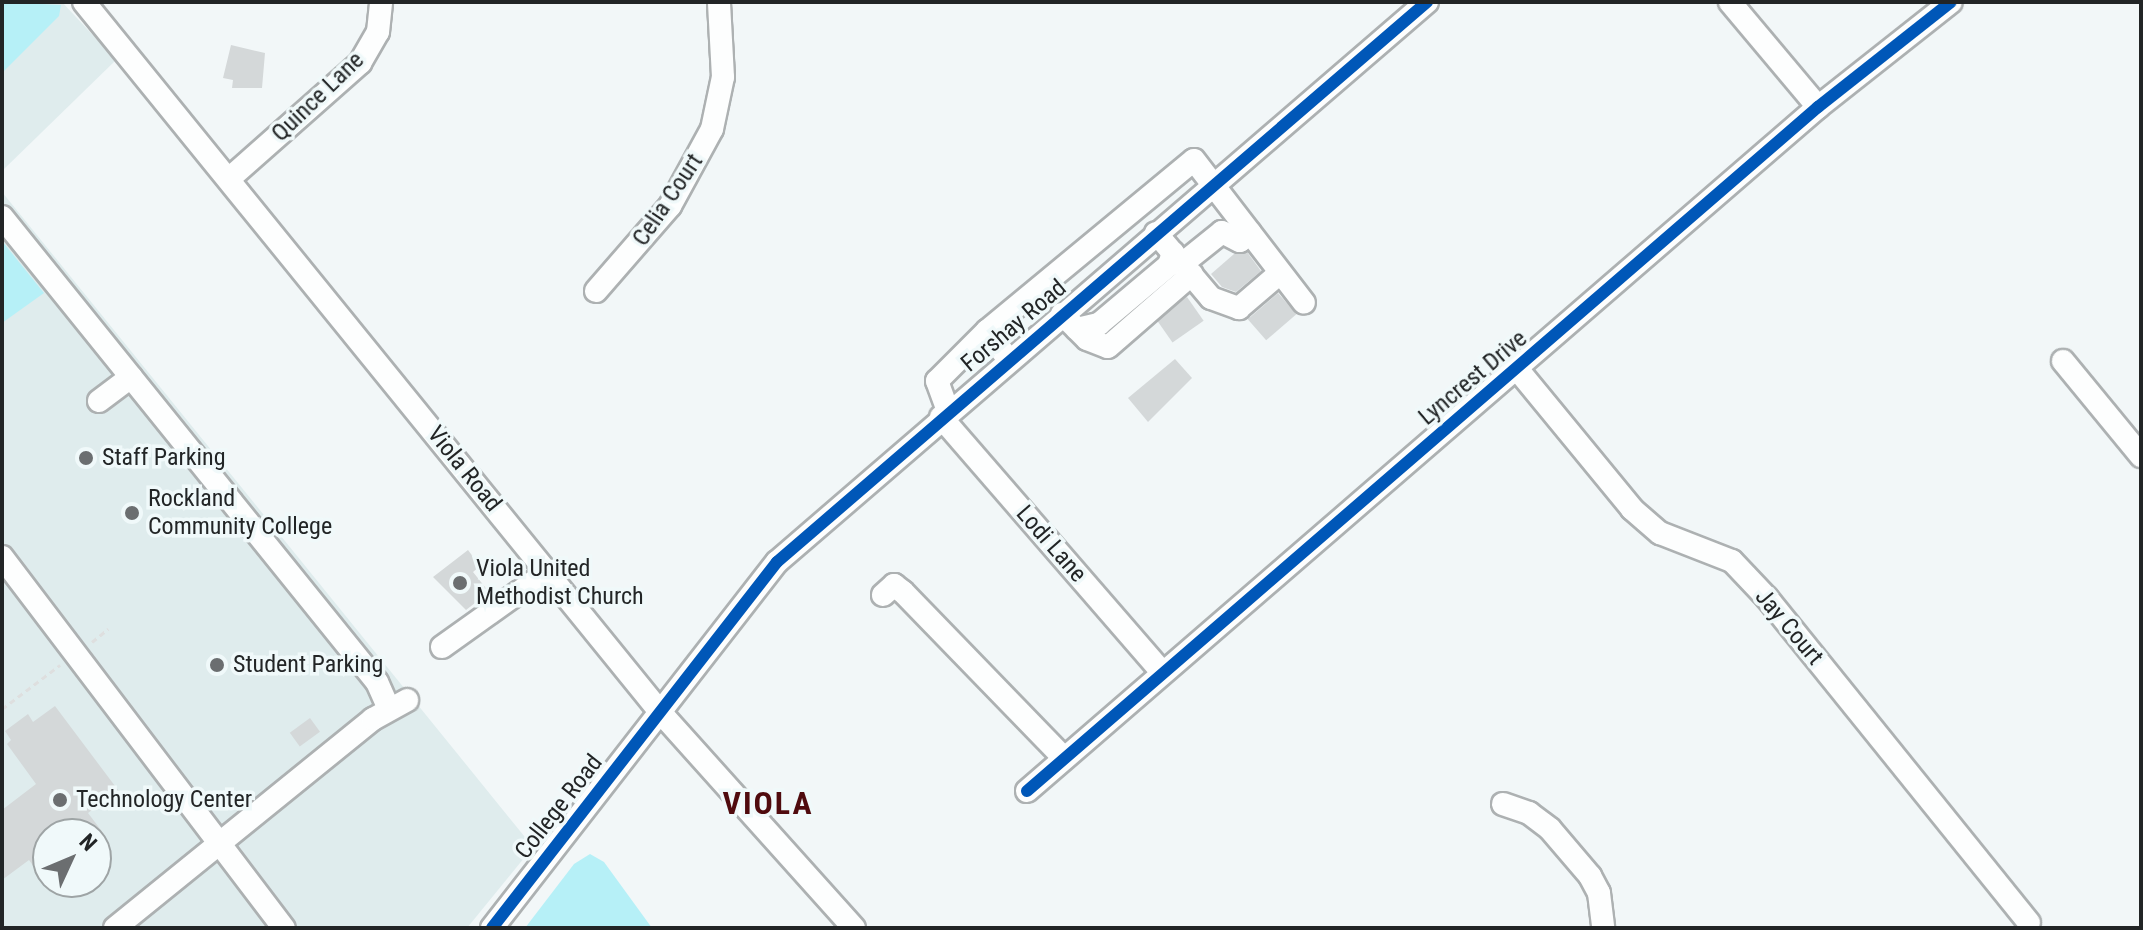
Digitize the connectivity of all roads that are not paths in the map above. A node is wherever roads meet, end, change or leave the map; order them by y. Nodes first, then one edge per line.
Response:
1 (84, 2) edge
2 (381, 2) edge
3 (719, 2) edge
4 (1427, 2) edge
5 (1730, 2) edge
6 (1951, 2) edge
7 (1818, 107) junction
8 (230, 178) junction
9 (1215, 183) junction
10 (2, 217) edge
11 (1250, 232) junction
12 (1156, 233) junction
13 (1182, 264) junction
14 (1280, 273) junction
15 (596, 291) dead end
16 (1304, 303) dead end
17 (1070, 322) junction
18 (987, 331) junction
19 (1009, 360) junction
20 (2063, 361) dead end
21 (1518, 370) junction
22 (131, 377) junction
23 (99, 401) dead end
24 (945, 414) junction
25 (2141, 456) edge
26 (2, 557) edge
27 (547, 572) junction
28 (883, 595) dead end
29 (442, 647) dead end
30 (1161, 671) junction
31 (661, 713) junction
32 (1064, 758) junction
33 (1027, 791) dead end
34 (1503, 804) dead end
35 (217, 844) junction
36 (142, 920) edge
37 (2029, 923) dead end
38 (115, 928) edge
39 (284, 928) edge
40 (492, 928) edge
41 (854, 928) edge
42 (1603, 928) edge

1 - 8 street, Viola Road
2 - 8 street, Quince Lane
3 - 15 street, Celia Court
4 - 9 street, Forshay Road
5 - 7 street
6 - 7 street, Lyncrest Drive
7 - 21 street, Lyncrest Drive
8 - 27 street, Viola Road
9 - 11 street
9 - 12 street, Forshay Road
9 - 18 street
10 - 22 street
11 - 13 street
11 - 14 street
12 - 13 street
12 - 17 street, Forshay Road
13 - 14 street
13 - 17 street
14 - 16 street
17 - 19 street, Forshay Road
18 - 19 street
18 - 24 street
19 - 24 street, Forshay Road
20 - 25 street
21 - 30 street, Lyncrest Drive
21 - 37 street, Jay Court
22 - 23 street
22 - 35 street
24 - 30 street, Lodi Lane
24 - 31 street, Forshay Road
26 - 35 street
27 - 29 street
27 - 31 street, Viola Road
28 - 32 street
30 - 32 street, Lyncrest Drive
31 - 40 street, College Road
31 - 41 street, Viola Road
32 - 33 street, Lyncrest Drive
34 - 42 street
35 - 36 street
35 - 39 street
36 - 38 street

